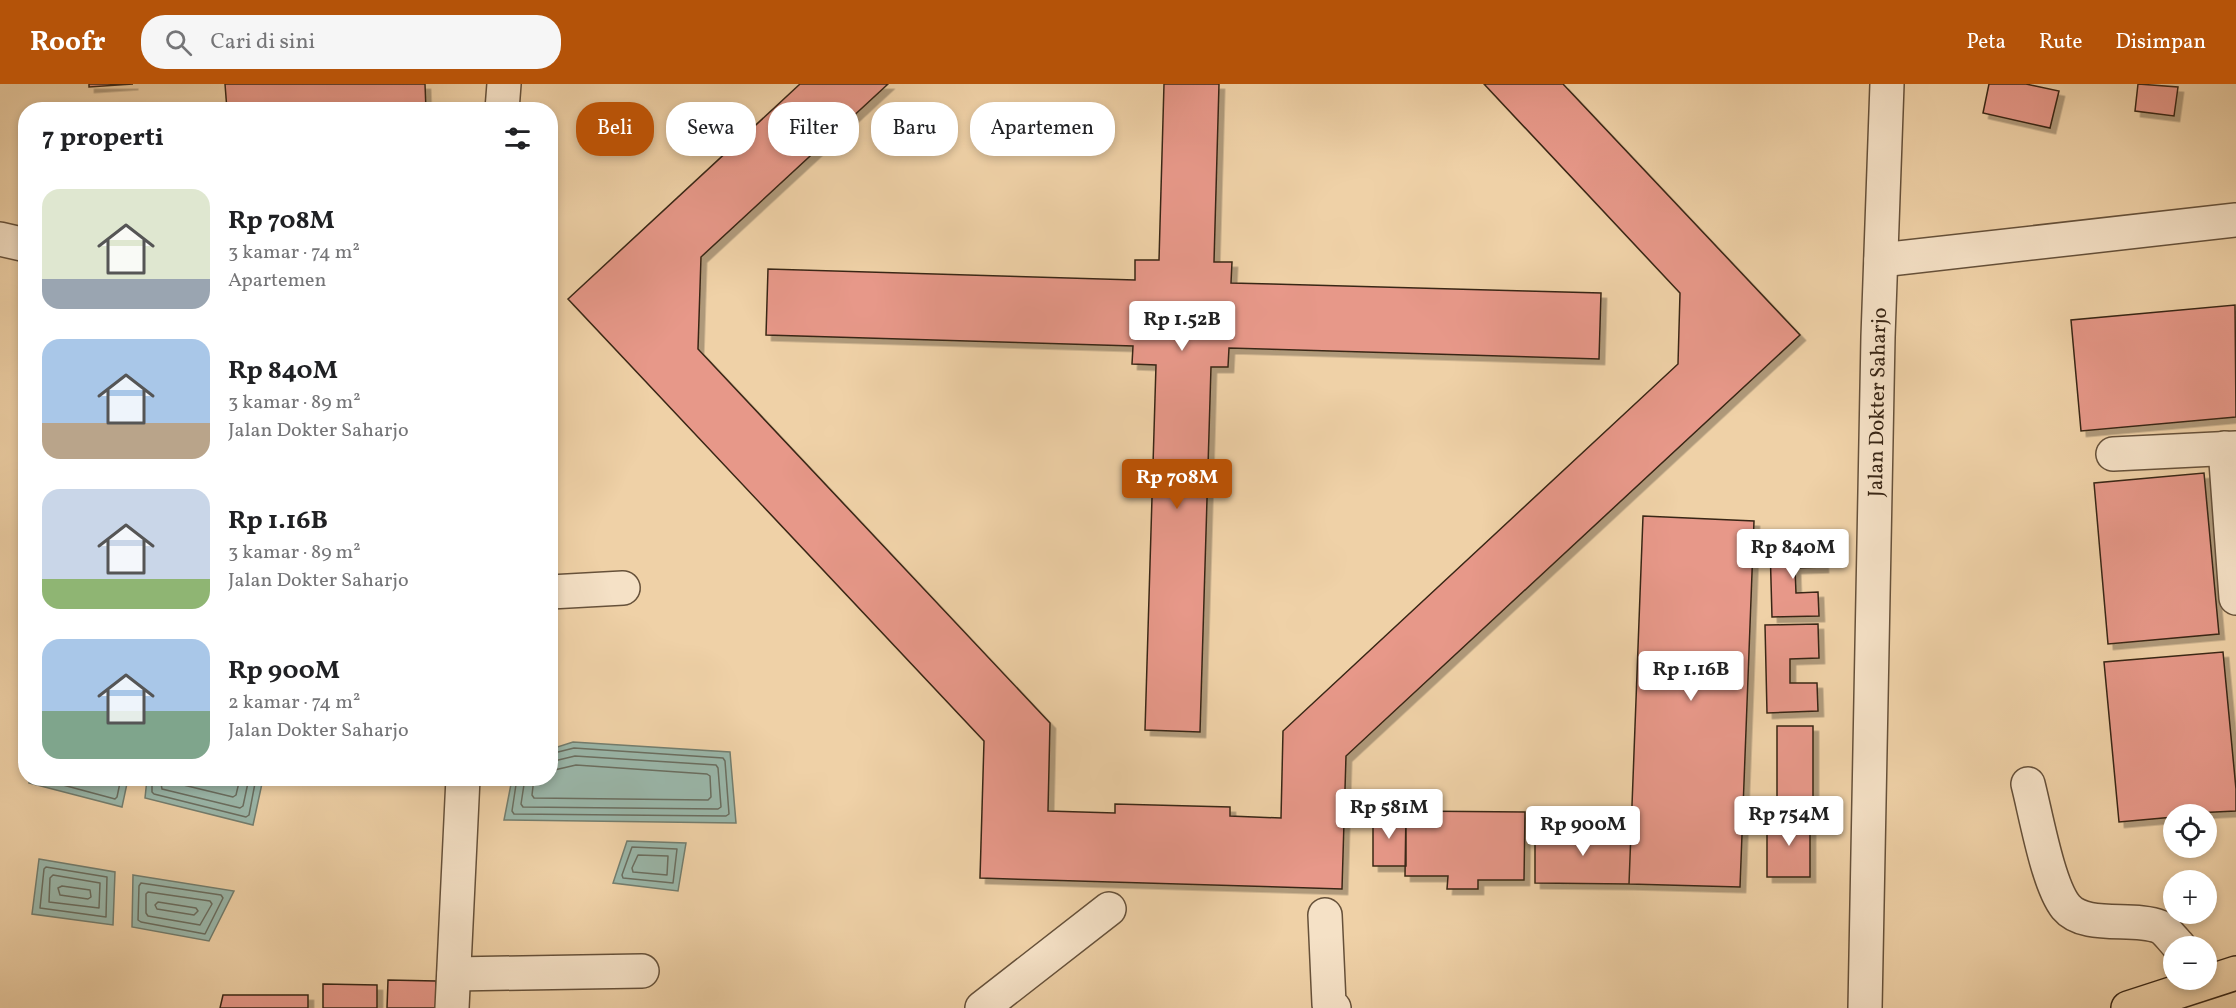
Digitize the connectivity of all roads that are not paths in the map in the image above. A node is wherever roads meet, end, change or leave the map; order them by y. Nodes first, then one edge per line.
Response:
1 (504, 84) edge
2 (1887, 84) edge
3 (503, 102) edge
4 (2236, 219) edge
5 (0, 239) edge
6 (18, 243) edge
7 (1881, 260) junction
8 (2231, 448) edge
9 (2113, 454) dead end
10 (623, 588) dead end
11 (558, 592) edge
12 (2236, 598) edge
13 (2028, 784) dead end
14 (463, 786) edge
15 (1109, 909) dead end
16 (1325, 915) dead end
17 (2170, 936) edge
18 (642, 971) dead end
19 (2236, 973) edge
20 (454, 974) junction
21 (2217, 978) edge
22 (2176, 990) edge
23 (452, 1008) edge
24 (982, 1008) edge
25 (1334, 1008) edge
26 (1865, 1008) edge
27 (2128, 1008) edge

1 - 3 street
2 - 7 street, Jalan Dokter Saharjo
4 - 7 street
5 - 6 street
7 - 26 street, Jalan Dokter Saharjo
8 - 9 street
8 - 12 street
10 - 11 street
13 - 17 street
14 - 20 street
15 - 24 street
16 - 25 street
18 - 20 street
19 - 21 highway
20 - 23 street
22 - 27 highway

